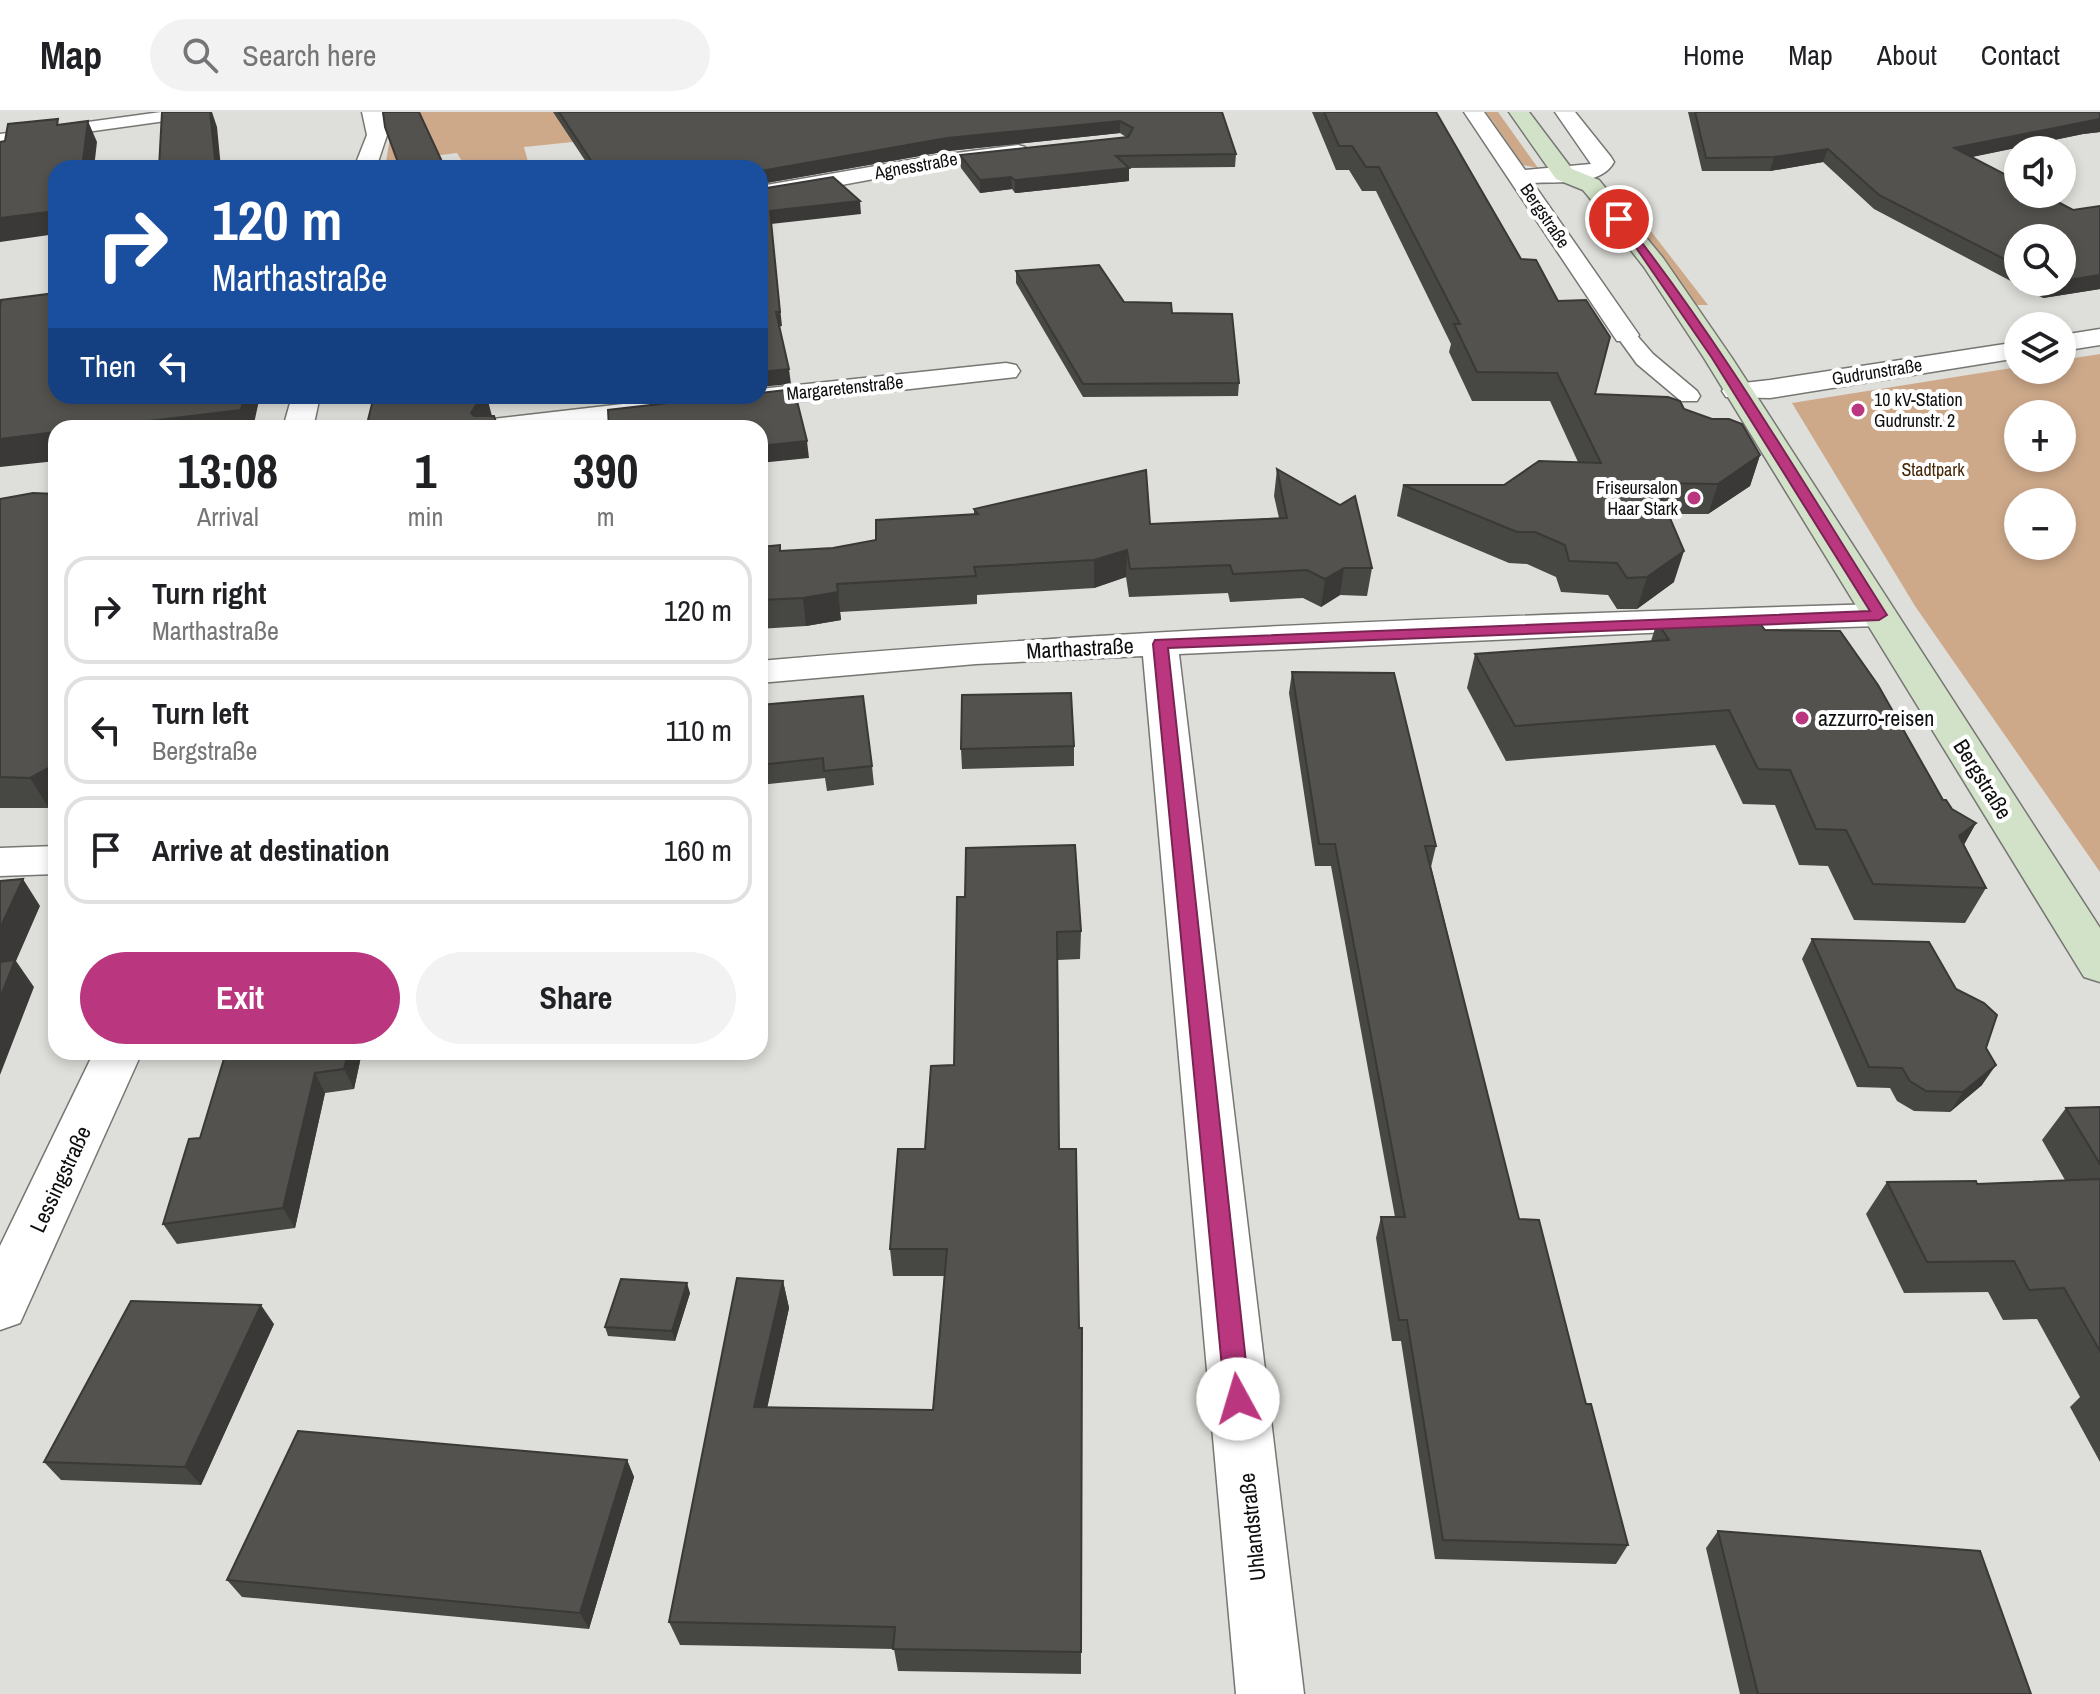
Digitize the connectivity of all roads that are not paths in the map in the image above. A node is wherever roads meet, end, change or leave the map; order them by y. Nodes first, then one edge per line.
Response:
1 (372, 112) edge
2 (1474, 112) edge
3 (1519, 112) edge
4 (1565, 112) edge
5 (187, 113) edge
6 (0, 139) edge
7 (1033, 149) edge
8 (368, 160) edge
9 (1564, 174) junction
10 (1519, 177) junction
11 (768, 192) edge
12 (1574, 200) dead end
13 (1607, 239) dead end
14 (1626, 335) joint
15 (2100, 337) edge
16 (2076, 341) edge
17 (2004, 352) edge
18 (1006, 371) dead end
19 (1736, 391) junction
20 (1689, 396) dead end
21 (768, 397) edge
22 (699, 404) edge
23 (562, 420) edge
24 (1879, 615) junction
25 (1160, 644) junction
26 (768, 671) edge
27 (48, 860) edge
28 (0, 862) edge
29 (2100, 965) edge
30 (114, 1060) edge
31 (0, 1305) edge
32 (1270, 1694) edge

1 - 8 street
2 - 10 street, Bergstraße
3 - 9 street, Bergstraße
4 - 9 street, Bergstraße
5 - 6 lane
7 - 11 street, Agnesstraße
9 - 10 street, Bergstraße
9 - 12 street, Bergstraße
9 - 19 street, Bergstraße
10 - 14 street, Bergstraße
13 - 19 street, Bergstraße
14 - 20 lane
15 - 16 street
17 - 19 street, Gudrunstraße
18 - 21 street, Margaretenstraße
19 - 24 street, Bergstraße
22 - 23 street, Margaretenstraße
24 - 25 street, Marthastraße
24 - 29 street, Bergstraße
25 - 26 street, Marthastraße
25 - 32 street, Uhlandstraße
27 - 28 street
30 - 31 street, Lessingstraße

